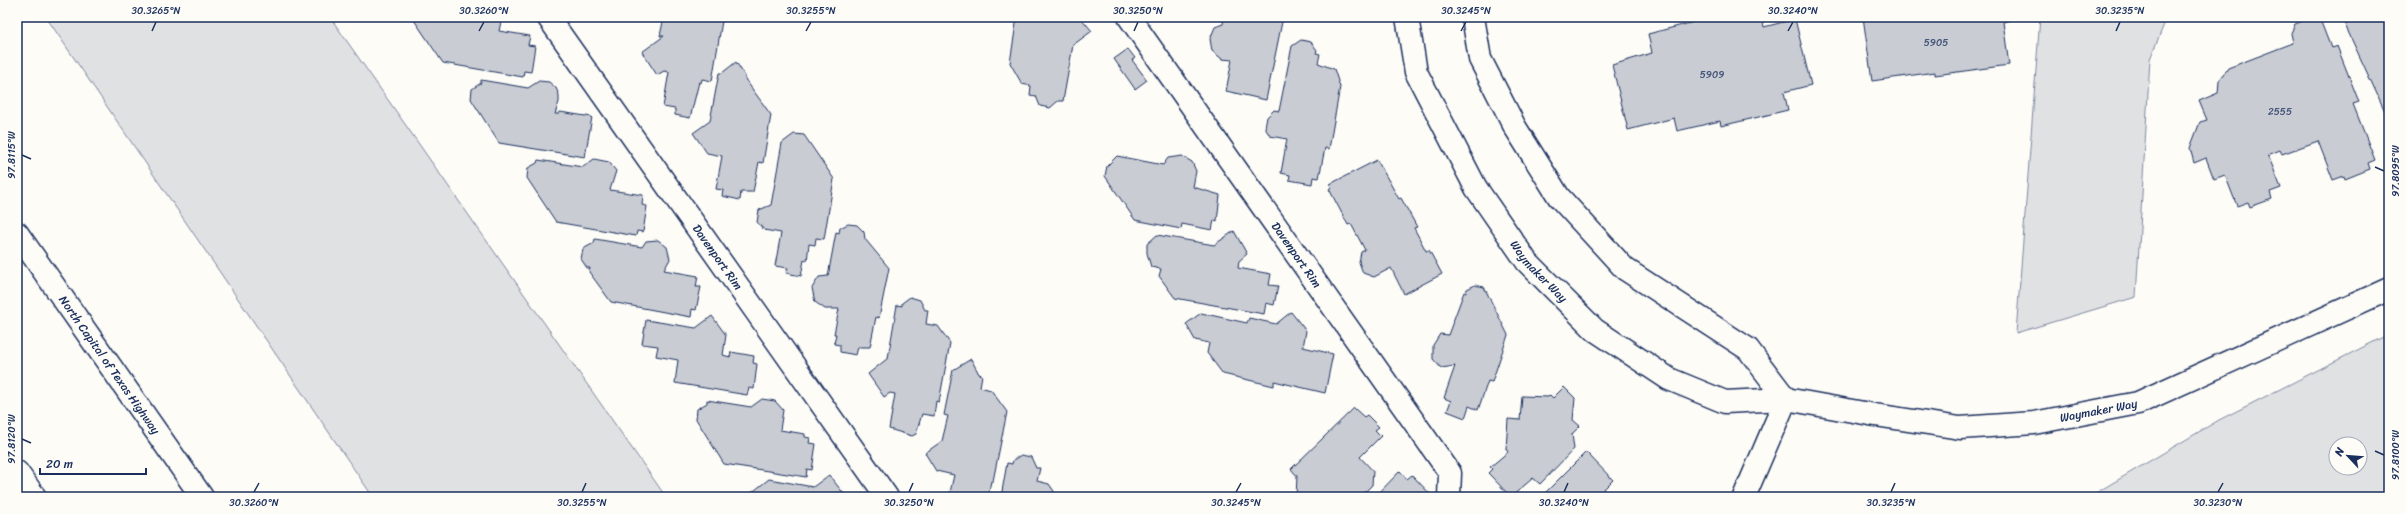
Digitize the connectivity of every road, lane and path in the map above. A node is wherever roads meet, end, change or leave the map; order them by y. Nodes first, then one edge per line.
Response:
1 (548, 17) edge
2 (1129, 17) edge
3 (1407, 17) edge
4 (1473, 17) edge
5 (17, 233) edge
6 (2389, 289) edge
7 (1786, 399) junction
8 (17, 472) edge
9 (35, 497) edge
10 (202, 497) edge
11 (887, 497) edge
12 (1450, 497) edge
13 (1744, 497) edge

1 - 11 main road, Davenport Rim
2 - 12 main road, Davenport Rim
3 - 7 main road, Waymaker Way
4 - 7 main road
5 - 10 main road, North Capital of Texas Highway
6 - 7 main road, Waymaker Way
7 - 13 main road
8 - 9 main road

